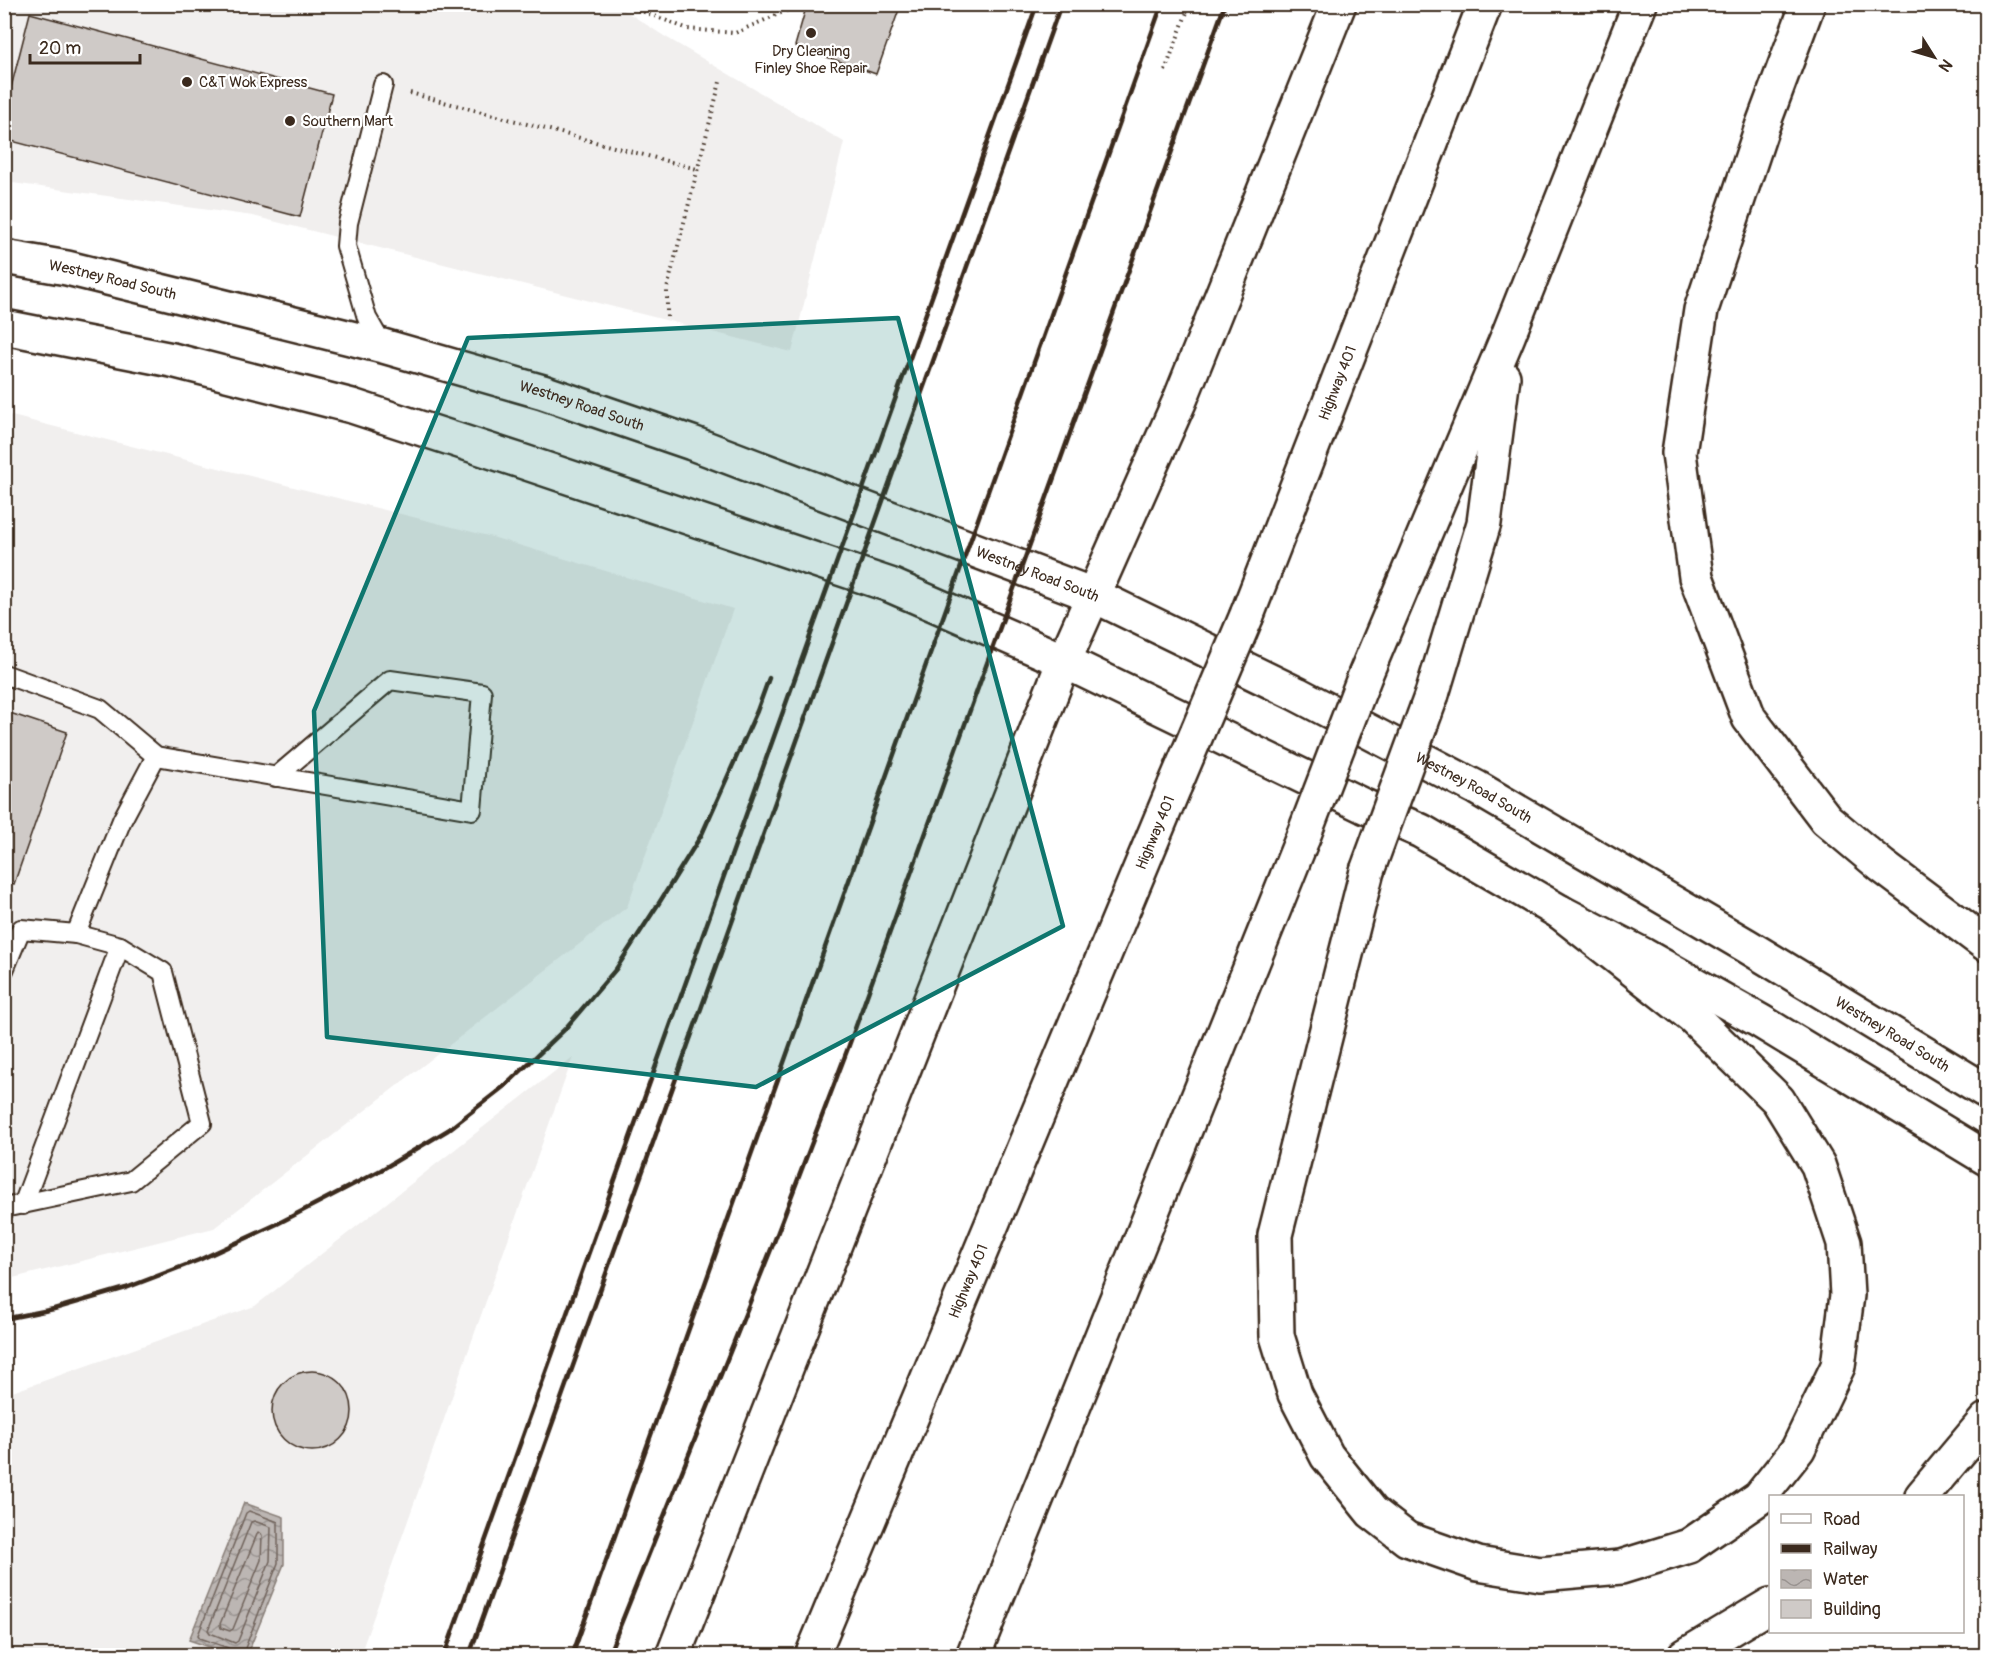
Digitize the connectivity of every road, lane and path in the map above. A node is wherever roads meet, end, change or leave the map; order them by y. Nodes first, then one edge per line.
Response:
1 (635, 4) edge
2 (792, 4) edge
3 (1190, 4) edge
4 (1339, 4) edge
5 (1485, 4) edge
6 (1640, 4) edge
7 (1808, 4) edge
8 (1165, 71) dead end
9 (720, 82) dead end
10 (382, 85) joint
11 (697, 169) junction
12 (4, 257) edge
13 (667, 317) dead end
14 (4, 327) edge
15 (1508, 336) junction
16 (384, 346) junction
17 (1093, 595) junction
18 (1064, 661) junction
19 (4, 675) edge
20 (156, 756) junction
21 (276, 777) junction
22 (1560, 912) junction
23 (76, 934) junction
24 (1986, 944) edge
25 (120, 946) junction
26 (4, 970) edge
27 (1986, 1092) edge
28 (1986, 1158) edge
29 (23, 1204) junction
30 (4, 1208) edge
31 (1986, 1420) edge
32 (1925, 1495) edge
33 (1769, 1606) edge
34 (673, 1656) edge
35 (812, 1656) edge
36 (973, 1656) edge
37 (1685, 1656) edge

1 - 2 path
3 - 8 path
4 - 17 main road
5 - 35 main road, Highway 401, bridge
6 - 15 main road
7 - 24 main road
9 - 11 path
10 - 11 path
10 - 16 lane
11 - 13 path
12 - 16 main road, Westney Road South
14 - 18 main road
15 - 22 main road, bridge
15 - 36 main road, bridge
16 - 17 main road, Westney Road South
17 - 18 main road
17 - 27 main road, Westney Road South
18 - 22 main road
18 - 34 main road
19 - 20 lane
20 - 21 lane
20 - 23 lane
21 - 21 lane
22 - 28 main road
23 - 25 lane
23 - 26 lane
25 - 29 lane
25 - 29 lane
29 - 30 lane
31 - 32 main road
33 - 37 main road

